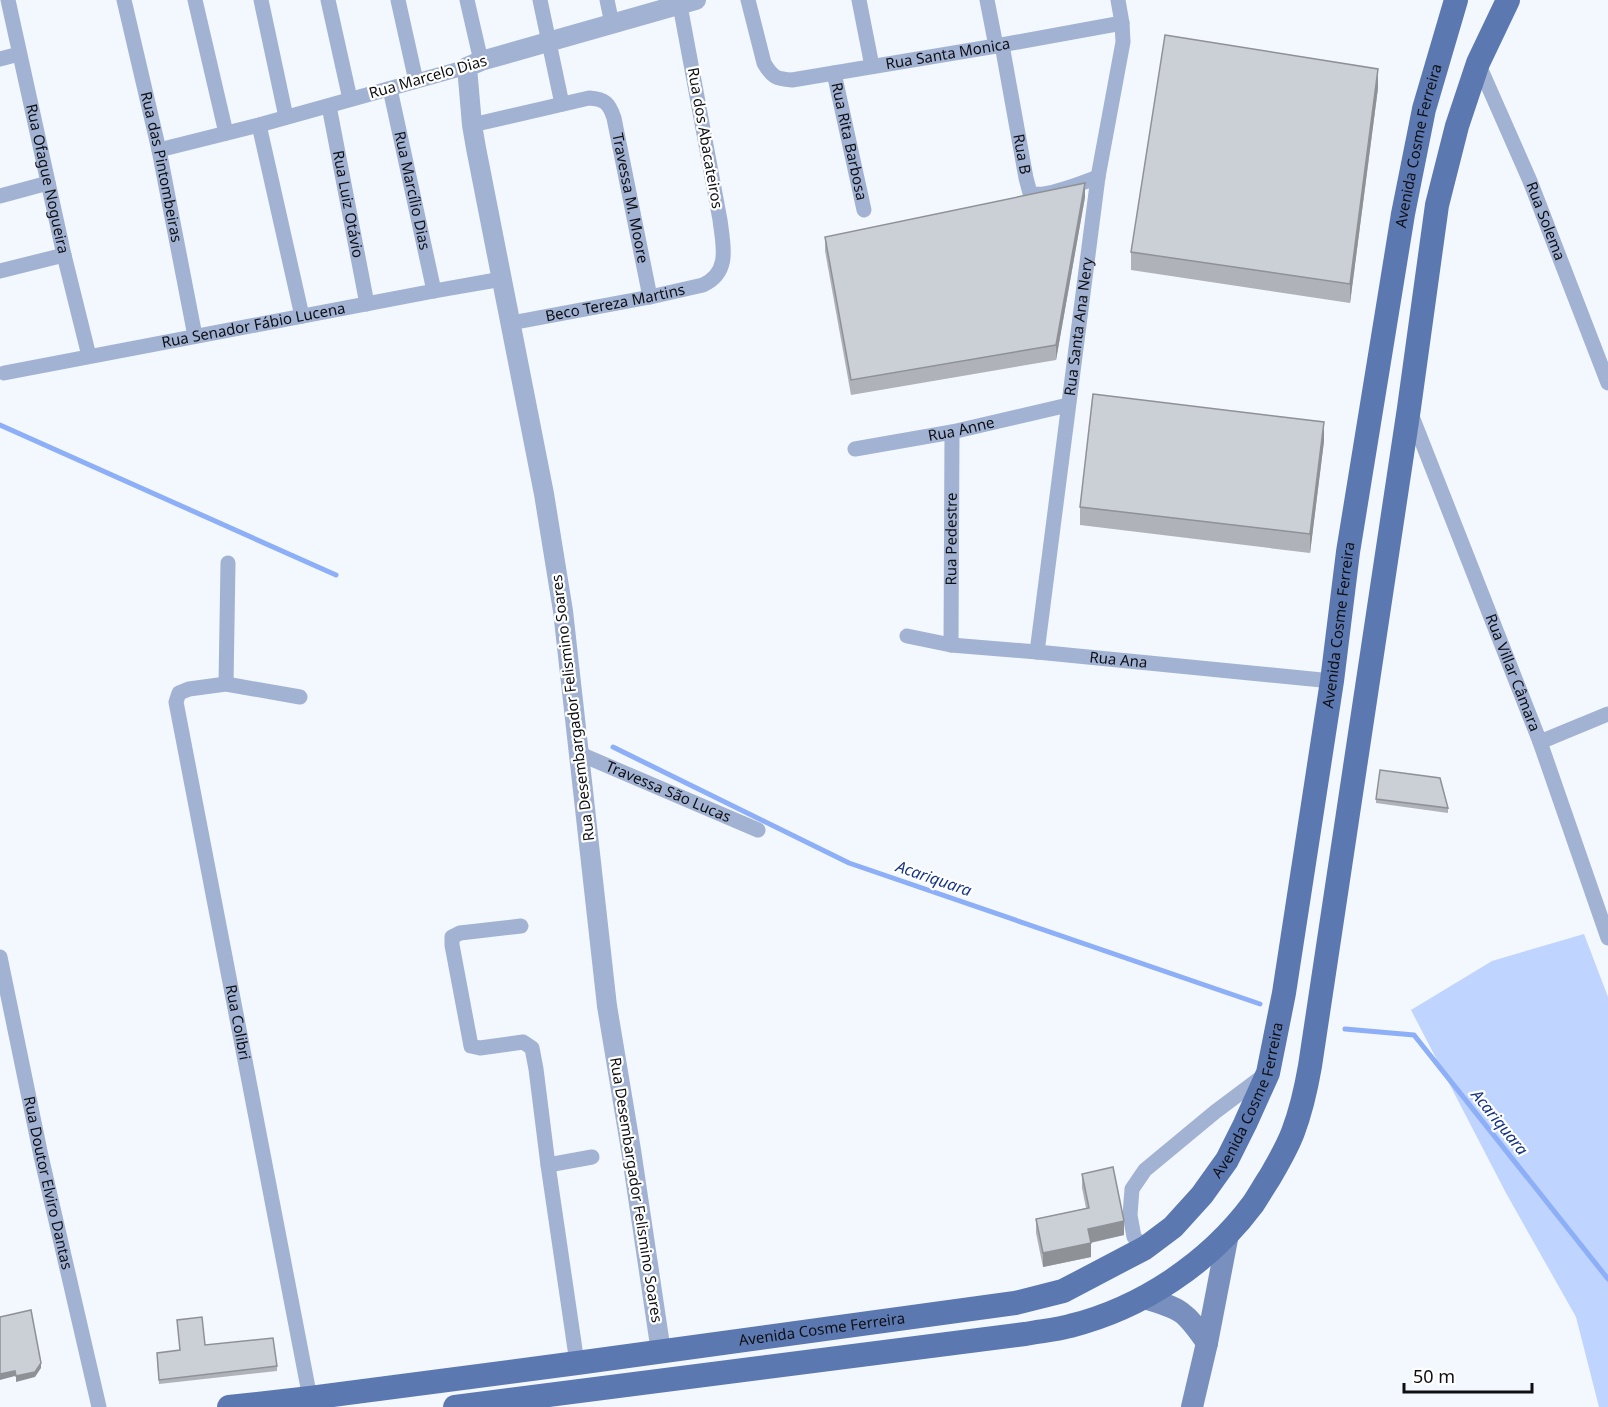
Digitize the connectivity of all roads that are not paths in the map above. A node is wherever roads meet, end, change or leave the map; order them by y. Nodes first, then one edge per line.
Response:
1 (8, 0) edge
2 (124, 0) edge
3 (195, 0) edge
4 (261, 0) edge
5 (328, 0) edge
6 (398, 0) edge
7 (468, 0) edge
8 (540, 0) edge
9 (607, 0) edge
10 (748, 0) edge
11 (859, 0) edge
12 (987, 0) edge
13 (1118, 0) edge
14 (1456, 0) edge
15 (1508, 0) edge
16 (685, 1) edge
17 (1122, 23) junction
18 (612, 24) junction
19 (549, 42) junction
20 (999, 45) junction
21 (19, 54) junction
22 (0, 58) edge
23 (1478, 63) junction
24 (474, 64) junction
25 (872, 66) junction
26 (834, 73) junction
27 (416, 81) junction
28 (390, 89) junction
29 (350, 99) junction
30 (562, 104) junction
31 (329, 106) junction
32 (286, 117) junction
33 (259, 125) junction
34 (472, 125) junction
35 (226, 133) junction
36 (159, 150) junction
37 (1098, 177) junction
38 (48, 183) junction
39 (0, 196) edge
40 (864, 210) dead end
41 (64, 255) junction
42 (0, 271) edge
43 (717, 275) joint
44 (502, 279) junction
45 (434, 291) junction
46 (650, 297) junction
47 (366, 304) junction
48 (302, 316) junction
49 (511, 323) junction
50 (195, 336) junction
51 (89, 356) junction
52 (4, 373) dead end
53 (1608, 383) edge
54 (1068, 405) junction
55 (1409, 408) junction
56 (952, 432) junction
57 (855, 449) dead end
58 (228, 563) dead end
59 (907, 636) dead end
60 (951, 645) junction
61 (1037, 652) junction
62 (1332, 681) junction
63 (226, 684) junction
64 (300, 696) dead end
65 (1608, 714) edge
66 (1540, 741) junction
67 (580, 754) junction
68 (758, 830) dead end
69 (521, 926) dead end
70 (1606, 928) edge
71 (0, 957) edge
72 (1268, 1073) junction
73 (592, 1157) dead end
74 (548, 1165) junction
75 (1228, 1234) junction
76 (1145, 1248) junction
77 (1144, 1298) junction
78 (1207, 1343) junction
79 (661, 1352) junction
80 (577, 1363) junction
81 (310, 1398) junction
82 (99, 1407) edge
83 (229, 1407) edge
84 (455, 1407) edge
85 (1192, 1407) edge

1 - 21 street, Rua Ofague Nogueira
2 - 36 street, Rua das Pintombeiras
3 - 35 street
4 - 32 street
5 - 29 street
6 - 27 street
7 - 24 street
8 - 19 street
9 - 18 street
10 - 26 street, Rua Santa Monica
11 - 25 street
12 - 20 street
13 - 17 street, Rua Santa Ana Nery
14 - 62 main road, Avenida Cosme Ferreira
15 - 23 main road, Avenida Cosme Ferreira
16 - 18 street, Rua Marcelo Dias
16 - 43 street, Rua dos Abacateiros
17 - 20 street, Rua Santa Monica
17 - 37 street, Rua Santa Ana Nery
18 - 19 street, Rua Marcelo Dias
19 - 24 street, Rua Marcelo Dias
19 - 30 street
20 - 25 street, Rua Santa Monica
20 - 37 street, Rua B
21 - 22 street
21 - 38 street, Rua Ofague Nogueira
23 - 53 street, Rua Solema
23 - 55 main road, Avenida Cosme Ferreira
24 - 27 street, Rua Marcelo Dias
24 - 34 street, Rua Desembargador Felismino Soares
25 - 26 street, Rua Santa Monica
26 - 40 street, Rua Rita Barbosa
27 - 28 street, Rua Marcelo Dias
28 - 29 street, Rua Marcelo Dias
28 - 45 street, Rua Marcílio Dias
29 - 31 street, Rua Marcelo Dias
30 - 34 street
30 - 46 street, Travessa M. Moore
31 - 32 street, Rua Marcelo Dias
31 - 47 street, Rua Luiz Otávio
32 - 33 street, Rua Marcelo Dias
33 - 35 street, Rua Marcelo Dias
33 - 48 street
34 - 44 street, Rua Desembargador Felismino Soares
35 - 36 street, Rua Marcelo Dias
36 - 50 street, Rua das Pintombeiras
37 - 54 street, Rua Santa Ana Nery
38 - 39 street
38 - 41 street, Rua Ofague Nogueira
41 - 42 street
41 - 51 street, Rua Ofague Nogueira
43 - 46 street, Beco Tereza Martins
44 - 45 street, Rua Senador Fábio Lucena
44 - 49 street, Rua Desembargador Felismino Soares
45 - 47 street, Rua Senador Fábio Lucena
46 - 49 street, Beco Tereza Martins
47 - 48 street, Rua Senador Fábio Lucena
48 - 50 street, Rua Senador Fábio Lucena
49 - 67 street, Rua Desembargador Felismino Soares
50 - 51 street, Rua Senador Fábio Lucena
51 - 52 street, Rua Senador Fábio Lucena
54 - 56 street, Rua Anne
54 - 61 street, Rua Santa Ana Nery
55 - 66 street, Rua Villar Câmara
55 - 75 main road, Avenida Cosme Ferreira
56 - 57 street, Rua Anne
56 - 60 street, Rua Pedestre
58 - 63 street
59 - 60 street, Rua Ana
60 - 61 street, Rua Ana
61 - 62 street, Rua Ana
62 - 72 main road, Avenida Cosme Ferreira
63 - 64 street, Rua Colibri
63 - 81 street, Rua Colibri
65 - 66 street
66 - 70 street, Rua Villar Câmara
67 - 68 street, Travessa São Lucas
67 - 79 street, Rua Desembargador Felismino Soares
69 - 74 street
71 - 82 street, Rua Doutor Elviro Dantas
72 - 76 main road, Avenida Cosme Ferreira
72 - 76 street
73 - 74 street
74 - 80 street
75 - 77 main road, Avenida Cosme Ferreira
75 - 78 main road
76 - 79 main road, Avenida Cosme Ferreira
77 - 78 main road
77 - 84 main road, Avenida Cosme Ferreira
78 - 85 main road
79 - 80 main road, Avenida Cosme Ferreira
80 - 81 main road, Avenida Cosme Ferreira
81 - 83 main road, Avenida Cosme Ferreira

